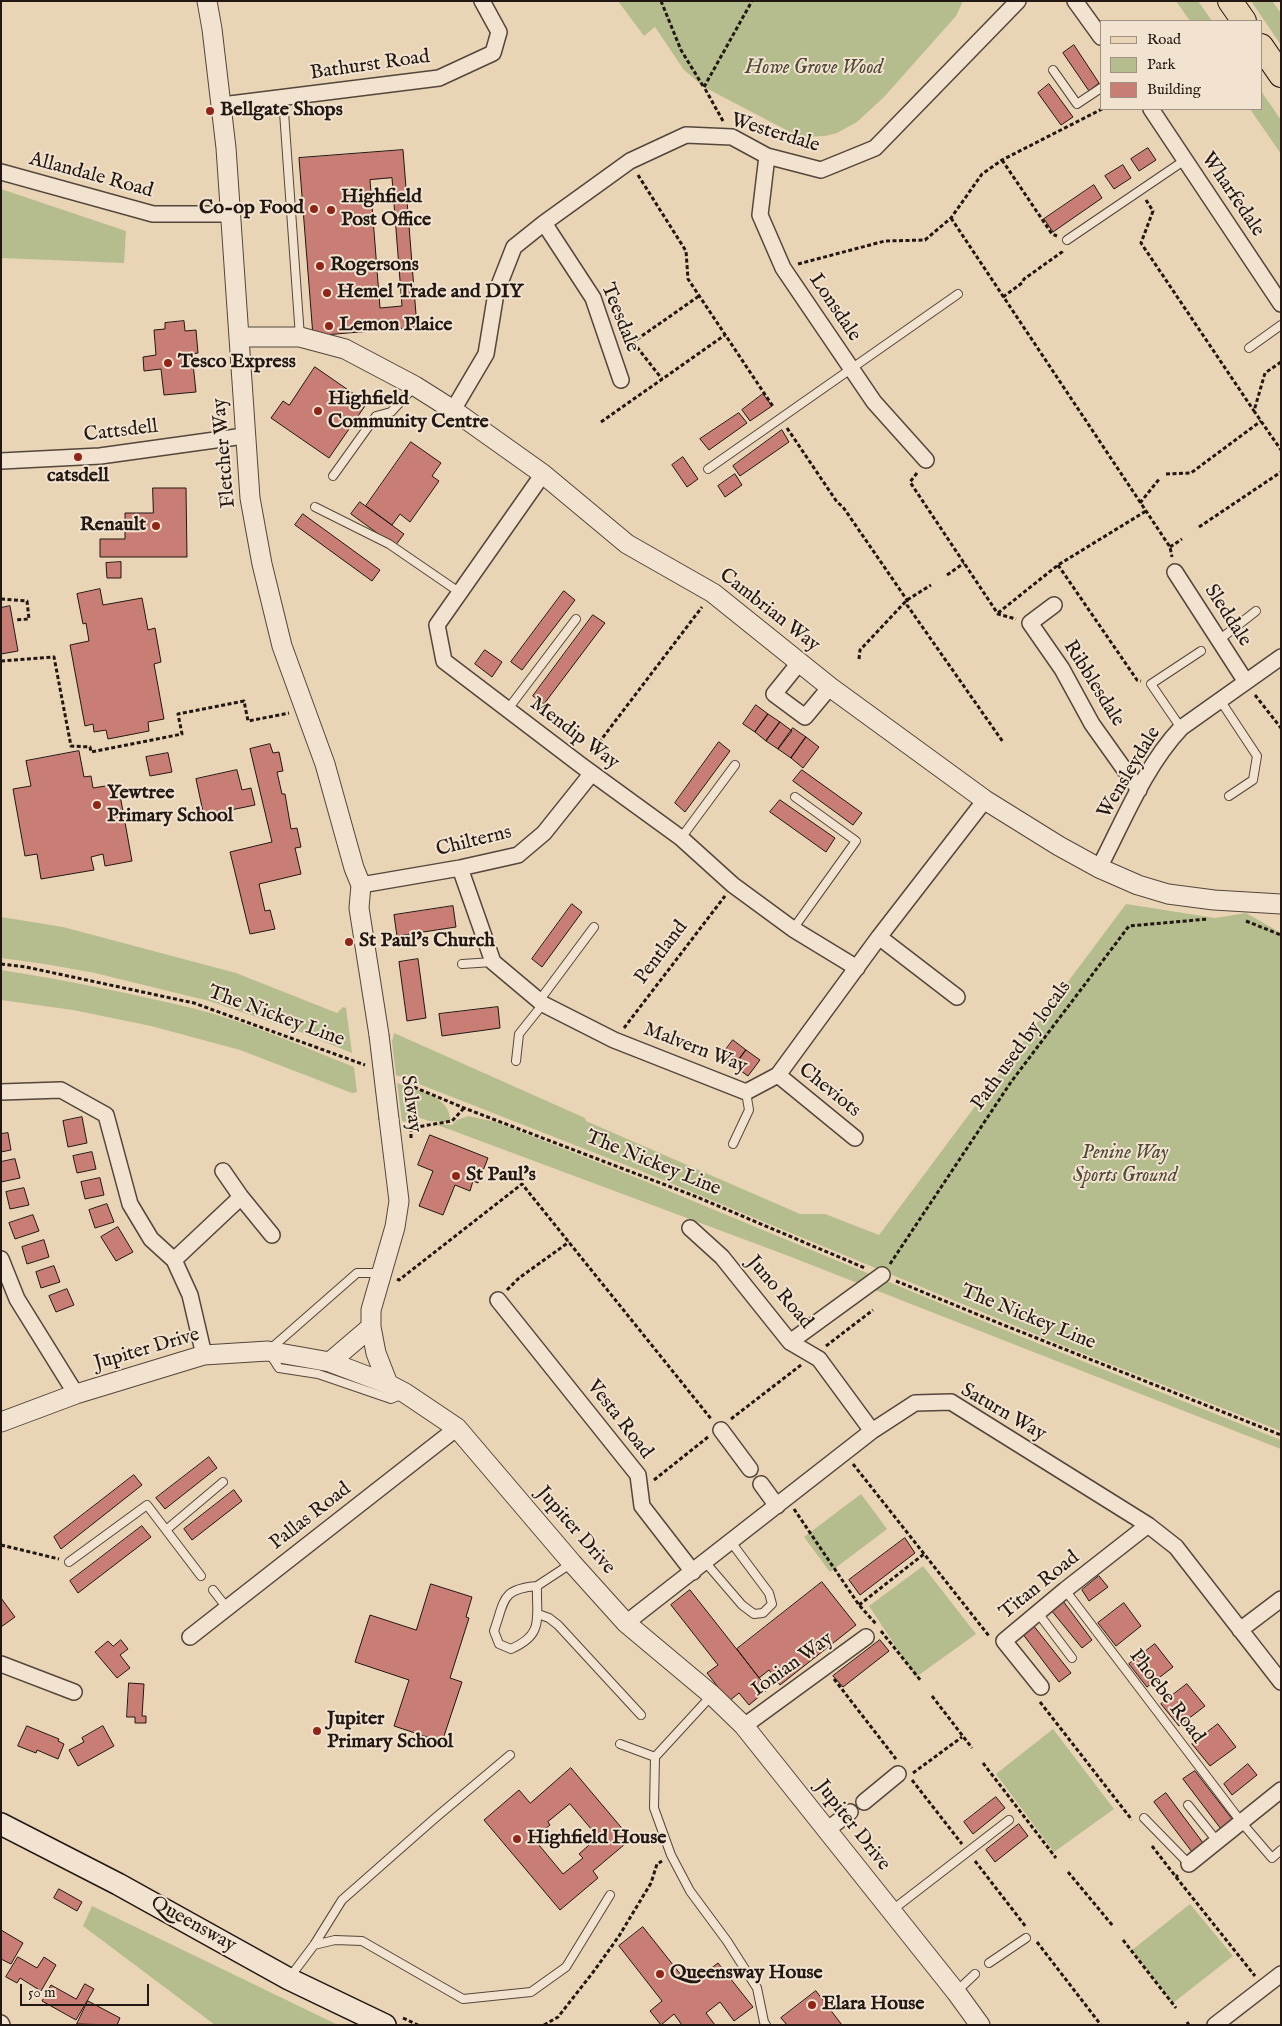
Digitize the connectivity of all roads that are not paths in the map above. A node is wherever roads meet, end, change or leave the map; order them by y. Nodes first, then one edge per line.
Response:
1 (207, 1) edge
2 (482, 1) edge
3 (1018, 1) edge
4 (1075, 1) edge
5 (1230, 1) edge
6 (1243, 20) edge
7 (1100, 36) edge
8 (1262, 47) edge
9 (1053, 70) dead end
10 (1281, 75) edge
11 (1100, 89) edge
12 (283, 98) junction
13 (222, 105) junction
14 (1152, 110) edge
15 (767, 156) junction
16 (1185, 160) junction
17 (1, 172) edge
18 (231, 214) junction
19 (544, 223) junction
20 (1067, 240) road end
21 (958, 294) dead end
22 (1281, 304) edge
23 (1281, 325) edge
24 (239, 337) junction
25 (300, 337) junction
26 (1249, 348) dead end
27 (851, 370) junction
28 (621, 380) dead end
29 (415, 386) junction
30 (453, 410) junction
31 (244, 436) junction
32 (926, 460) road end
33 (1, 461) edge
34 (708, 469) dead end
35 (543, 474) junction
36 (333, 476) dead end
37 (315, 507) dead end
38 (1175, 572) road end
39 (459, 592) junction
40 (1054, 605) dead end
41 (1256, 612) dead end
42 (576, 620) dead end
43 (1219, 640) junction
44 (1201, 650) dead end
45 (1281, 657) edge
46 (799, 663) junction
47 (1246, 682) junction
48 (830, 687) junction
49 (1220, 700) junction
50 (508, 709) junction
51 (1180, 728) junction
52 (735, 765) dead end
53 (587, 770) junction
54 (1140, 790) junction
55 (1229, 796) dead end
56 (795, 797) dead end
57 (986, 800) junction
58 (681, 838) junction
59 (460, 868) junction
60 (1099, 868) junction
61 (361, 885) junction
62 (1281, 904) edge
63 (594, 927) dead end
64 (793, 929) junction
65 (880, 937) junction
66 (493, 962) junction
67 (462, 964) dead end
68 (858, 968) junction
69 (957, 996) dead end
70 (541, 1002) junction
71 (516, 1060) dead end
72 (778, 1075) junction
73 (1, 1092) edge
74 (746, 1092) junction
75 (855, 1138) dead end
76 (733, 1144) dead end
77 (223, 1171) dead end
78 (240, 1197) junction
79 (690, 1228) dead end
80 (272, 1235) dead end
81 (1, 1258) edge
82 (174, 1260) junction
83 (383, 1272) junction
84 (882, 1275) road end
85 (498, 1300) road end
86 (371, 1327) junction
87 (790, 1342) junction
88 (268, 1351) junction
89 (204, 1355) junction
90 (330, 1362) junction
91 (388, 1384) junction
92 (405, 1393) junction
93 (76, 1394) junction
94 (1, 1422) edge
95 (457, 1428) junction
96 (720, 1430) road end
97 (872, 1431) junction
98 (750, 1469) dead end
99 (223, 1482) dead end
100 (761, 1484) dead end
101 (782, 1502) junction
102 (1148, 1525) junction
103 (166, 1530) junction
104 (731, 1542) junction
105 (69, 1562) road end
106 (572, 1563) junction
107 (706, 1563) junction
108 (693, 1572) junction
109 (201, 1576) dead end
110 (537, 1586) junction
111 (213, 1590) dead end
112 (1065, 1590) junction
113 (1281, 1599) edge
114 (227, 1608) junction
115 (1038, 1613) junction
116 (538, 1614) junction
117 (626, 1623) junction
118 (1240, 1630) junction
119 (190, 1637) dead end
120 (866, 1637) dead end
121 (1072, 1658) dead end
122 (1, 1664) edge
123 (1281, 1682) edge
124 (1041, 1687) dead end
125 (74, 1692) dead end
126 (712, 1695) junction
127 (640, 1715) dead end
128 (744, 1726) junction
129 (620, 1744) dead end
130 (510, 1755) dead end
131 (655, 1757) junction
132 (898, 1774) road end
133 (1281, 1790) edge
134 (864, 1802) dead end
135 (1188, 1804) dead end
136 (850, 1812) dead end
137 (1144, 1818) dead end
138 (1009, 1820) dead end
139 (1242, 1823) junction
140 (1, 1824) edge
141 (827, 1830) junction
142 (1218, 1841) junction
143 (1281, 1850) edge
144 (1189, 1864) joint
145 (610, 1895) dead end
146 (891, 1911) junction
147 (1026, 1938) dead end
148 (314, 1945) junction
149 (989, 1963) dead end
150 (975, 1974) dead end
151 (1281, 1974) edge
152 (289, 1979) junction
153 (956, 1992) junction
154 (385, 2025) edge
155 (766, 2025) edge
156 (980, 2025) edge
157 (1215, 2025) edge

1 - 13 street, Fletcher Way
2 - 12 street, Bathurst Road
3 - 15 street, Westerdale
4 - 7 street
5 - 6 main road
8 - 10 main road
9 - 11 lane
12 - 13 street, Bathurst Road
12 - 25 lane
13 - 18 street, Fletcher Way
14 - 16 street, Wharfedale
15 - 19 street, Westerdale
15 - 27 street, Lonsdale
16 - 20 lane
16 - 22 street, Wharfedale
17 - 18 street, Allandale Road
18 - 24 street, Fletcher Way
19 - 28 street, Teesdale
19 - 30 street, Westerdale
21 - 27 lane
23 - 26 lane
24 - 25 street, Cambrian Way
24 - 31 street, Fletcher Way
25 - 29 street, Cambrian Way
27 - 32 street, Lonsdale
27 - 34 lane
29 - 30 street, Cambrian Way
29 - 36 lane
30 - 35 street, Cambrian Way
31 - 33 street, Cattsdell
31 - 61 street, Fletcher Way
35 - 39 street, Mendip Way
35 - 46 street, Cambrian Way
37 - 39 lane
38 - 43 street, Sleddale
39 - 50 street, Mendip Way
40 - 54 street, Ribblesdale
41 - 43 lane
42 - 50 lane
43 - 47 street, Sleddale
44 - 51 lane
45 - 47 street, Wensleydale
46 - 48 street, Cambrian Way
46 - 48 street
47 - 49 street, Wensleydale
48 - 57 street, Cambrian Way
49 - 51 street, Wensleydale
49 - 55 lane
50 - 53 street, Mendip Way
51 - 54 street, Wensleydale
52 - 58 lane
53 - 58 street, Mendip Way
53 - 59 street, Chilterns
54 - 60 street, Wensleydale
56 - 64 lane
57 - 60 street, Cambrian Way
57 - 65 street, Malvern Way
58 - 64 street, Mendip Way
59 - 61 street, Chilterns
59 - 66 street
60 - 62 street, Cambrian Way
61 - 83 street, Solway, bridge
63 - 70 lane
64 - 68 street, Mendip Way
65 - 68 street, Malvern Way
65 - 69 street
66 - 67 lane
66 - 70 street, Malvern Way
68 - 72 street, Malvern Way
70 - 71 lane
70 - 74 street, Malvern Way
72 - 74 street, Malvern Way
72 - 75 street, Cheviots
73 - 82 street
74 - 76 lane
77 - 78 street
78 - 80 street
78 - 82 street
79 - 87 street, Juno Road
81 - 93 street
82 - 89 street
83 - 86 street, Solway
83 - 88 lane
84 - 87 street
85 - 108 street, Vesta Road
86 - 90 street
86 - 91 street, Solway
87 - 97 street, Juno Road
88 - 89 street, Jupiter Drive
88 - 90 street, Jupiter Drive
88 - 92 lane
89 - 93 street, Jupiter Drive
90 - 91 street, Jupiter Drive
91 - 92 street, Jupiter Drive
92 - 95 street, Jupiter Drive
93 - 94 street, Jupiter Drive
95 - 106 street, Jupiter Drive
95 - 114 street, Pallas Road
96 - 98 street
97 - 101 street, Saturn Way
97 - 102 street, Saturn Way
99 - 103 lane
100 - 101 street
101 - 104 street, Saturn Way
102 - 112 street, Titan Road
102 - 118 street, Saturn Way
103 - 105 lane
103 - 109 lane
104 - 107 street, Saturn Way
104 - 107 lane
106 - 110 lane
106 - 117 street, Jupiter Drive
107 - 108 street, Saturn Way
108 - 117 street, Saturn Way
110 - 116 lane
110 - 116 lane
111 - 114 lane
112 - 115 street, Titan Road
112 - 139 lane, Phoebe Road
113 - 118 street
114 - 119 street, Pallas Road
115 - 121 lane
115 - 124 street, Titan Road
116 - 127 lane
117 - 126 street, Jupiter Drive
118 - 123 street, Saturn Way
120 - 128 street, Ionian Way
122 - 125 street
126 - 128 street, Jupiter Drive
126 - 131 lane
128 - 141 street, Jupiter Drive
129 - 131 lane
130 - 148 lane
131 - 155 lane
132 - 134 street
133 - 139 street
135 - 142 lane
136 - 141 street
137 - 144 lane
138 - 146 lane
139 - 142 street
139 - 143 lane, Phoebe Road
140 - 152 main road, Queensway
141 - 146 street, Jupiter Drive
142 - 144 street
145 - 148 lane
146 - 153 street, Jupiter Drive
147 - 149 lane
148 - 152 lane
150 - 153 lane
151 - 157 street
152 - 154 main road, Queensway
153 - 156 street, Jupiter Drive

